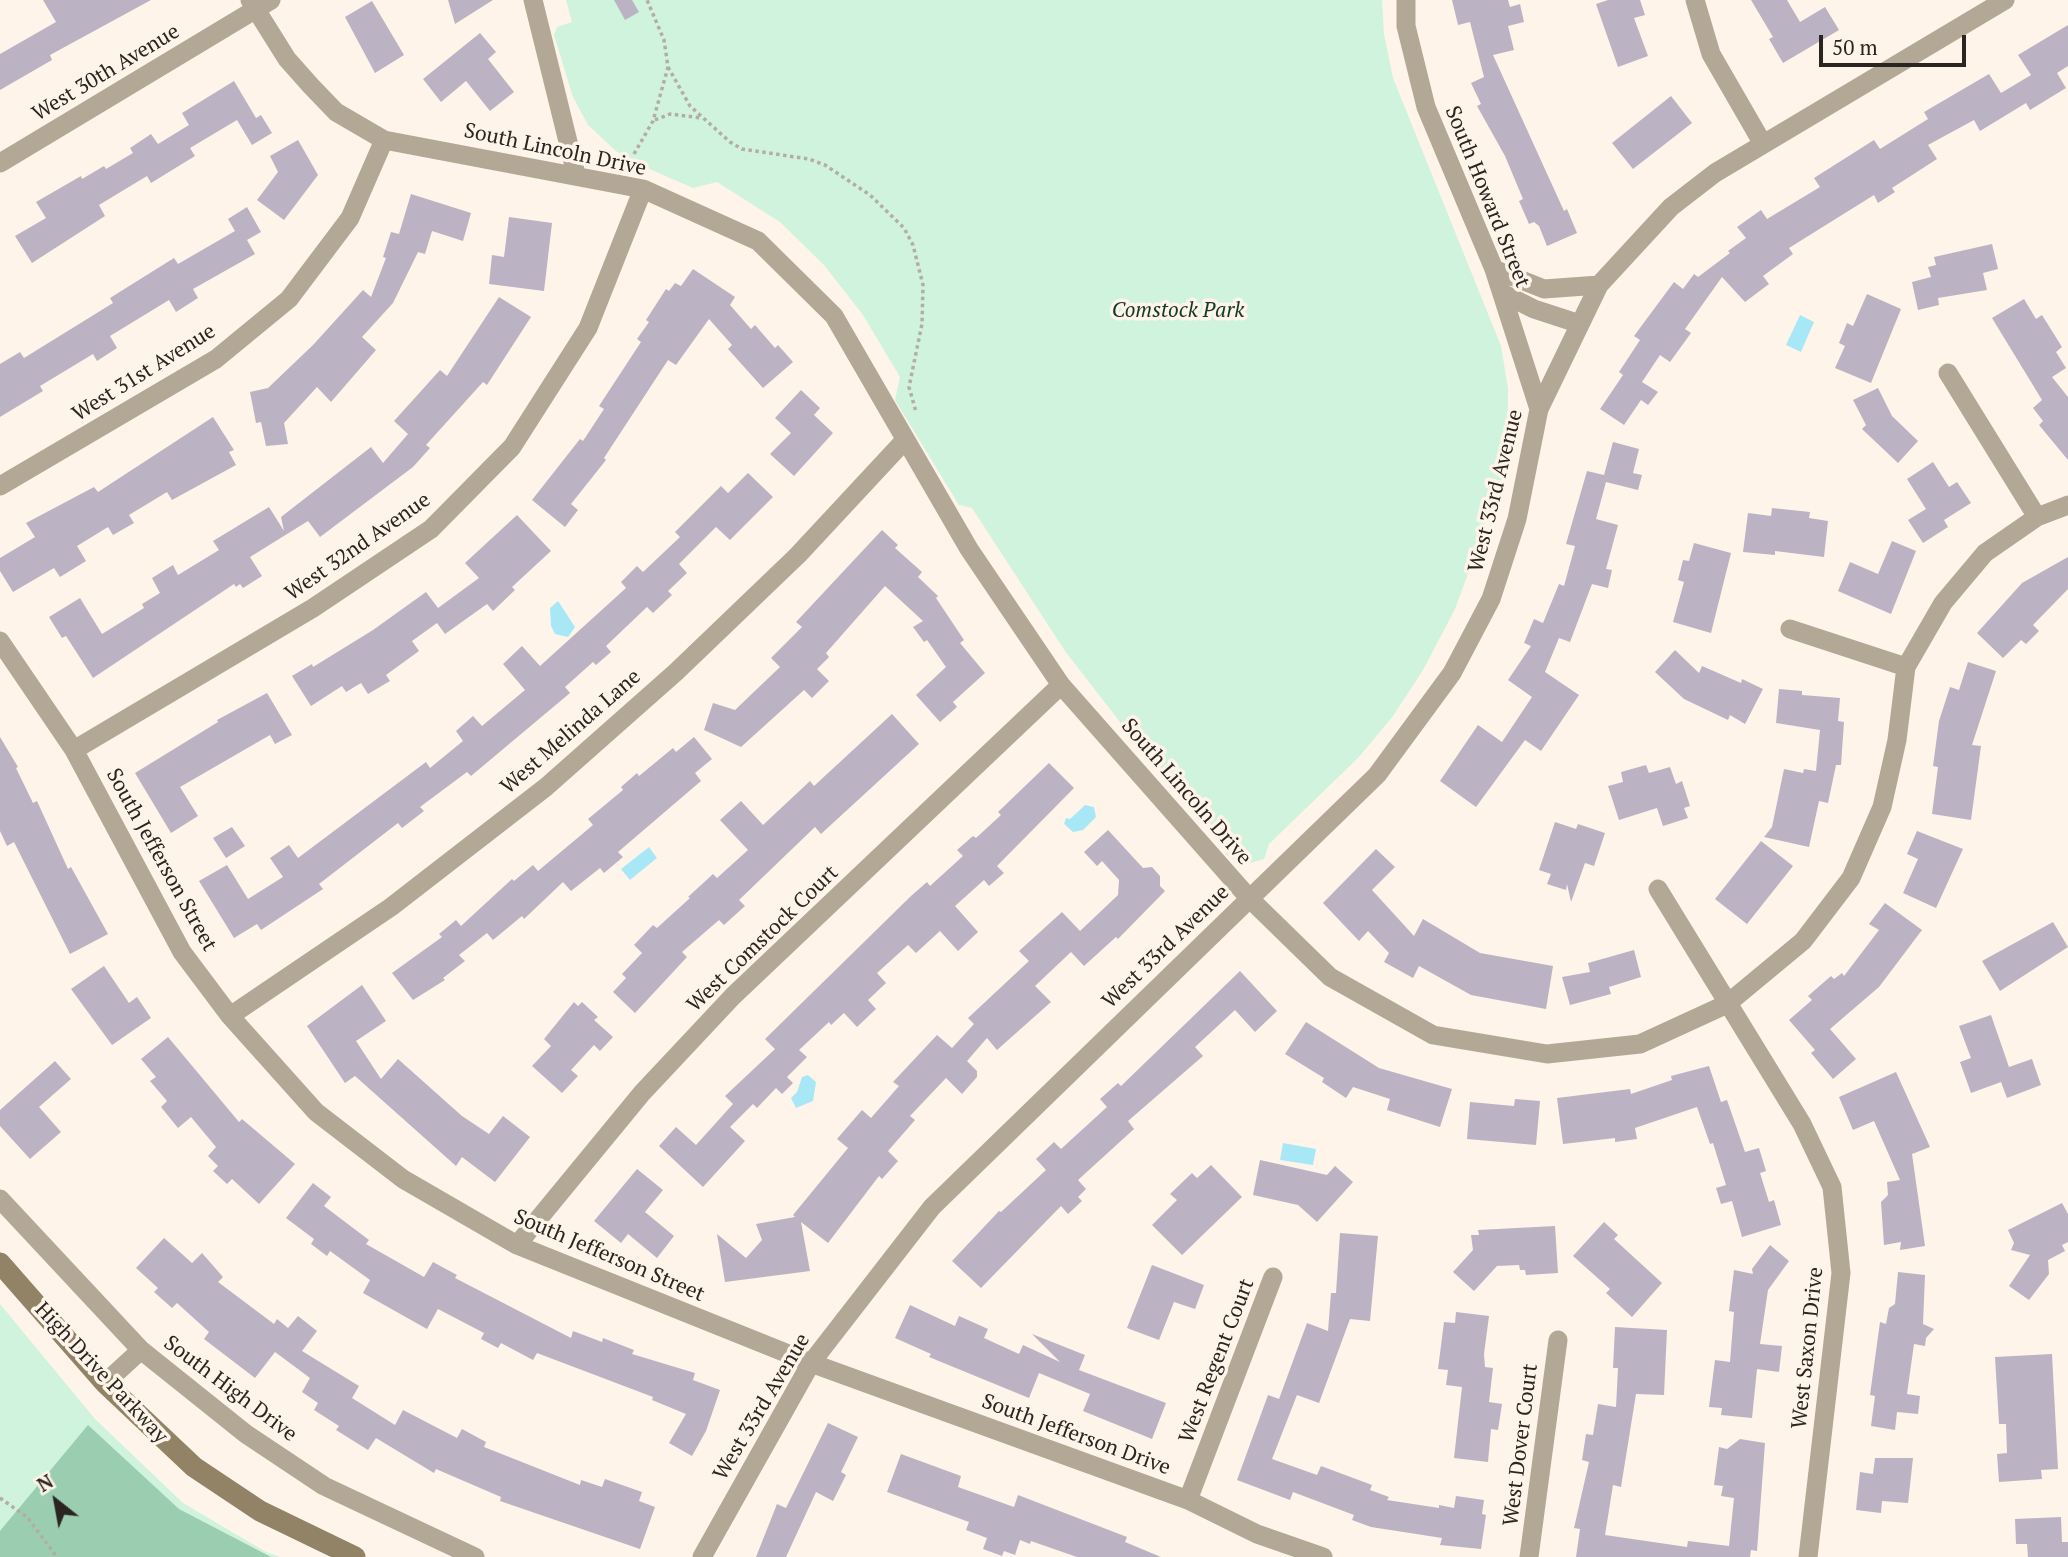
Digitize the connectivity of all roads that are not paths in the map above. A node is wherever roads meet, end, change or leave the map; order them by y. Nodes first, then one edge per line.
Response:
1 (533, 0) edge
2 (1406, 0) edge
3 (1695, 0) edge
4 (2005, 0) edge
5 (259, 3) edge
6 (384, 140) junction
7 (1763, 144) junction
8 (0, 163) edge
9 (576, 174) junction
10 (643, 189) junction
11 (1494, 269) junction
12 (1599, 285) junction
13 (1502, 293) junction
14 (1580, 324) junction
15 (1948, 373) dead end
16 (1539, 409) junction
17 (905, 440) junction
18 (0, 486) edge
19 (2068, 505) edge
20 (2037, 517) junction
21 (1790, 629) dead end
22 (0, 641) edge
23 (1906, 667) junction
24 (1061, 685) junction
25 (74, 750) junction
26 (1658, 889) dead end
27 (1249, 898) junction
28 (1727, 1004) junction
29 (230, 1016) junction
30 (0, 1199) edge
31 (516, 1245) junction
32 (0, 1263) edge
33 (1273, 1278) dead end
34 (1558, 1340) dead end
35 (141, 1350) junction
36 (811, 1363) junction
37 (105, 1383) junction
38 (1188, 1500) junction
39 (355, 1557) edge
40 (475, 1557) edge
41 (702, 1557) edge
42 (1322, 1557) edge
43 (1530, 1557) edge
44 (1808, 1557) edge

1 - 9 street
2 - 11 street, South Howard Street
3 - 7 street
4 - 7 street, West 33rd Avenue
5 - 6 street, South Lincoln Drive
5 - 8 street, West 30th Avenue
6 - 9 street, South Lincoln Drive
6 - 18 street, West 31st Avenue
7 - 12 street, West 33rd Avenue
9 - 10 street, South Lincoln Drive
10 - 17 street, South Lincoln Drive
10 - 25 street, West 32nd Avenue
11 - 12 street
11 - 13 street, South Howard Street
12 - 14 street, West 33rd Avenue
13 - 14 street
13 - 16 street, South Howard Street
14 - 16 street, West 33rd Avenue
15 - 20 street
16 - 27 street, West 33rd Avenue
17 - 24 street, South Lincoln Drive
17 - 29 street, West Melinda Lane
19 - 20 street, South Lincoln Drive
20 - 23 street, South Lincoln Drive
21 - 23 street
22 - 25 street, South Jefferson Street
23 - 28 street, South Lincoln Drive
24 - 27 street, South Lincoln Drive
24 - 31 street, West Comstock Court
25 - 29 street, South Jefferson Street
26 - 28 street, West Saxon Drive
27 - 28 street, South Lincoln Drive
27 - 36 street, West 33rd Avenue
28 - 44 street, West Saxon Drive
29 - 31 street, South Jefferson Street
30 - 35 street, South High Drive
31 - 36 street, South Jefferson Street
32 - 37 main road, High Drive Parkway
33 - 38 street, West Regent Court
34 - 43 street, West Dover Court
35 - 37 street
35 - 40 street, South High Drive
36 - 38 street, South Jefferson Drive
36 - 41 street, West 33rd Avenue
37 - 39 main road, High Drive Parkway
38 - 42 street, South Jefferson Drive

